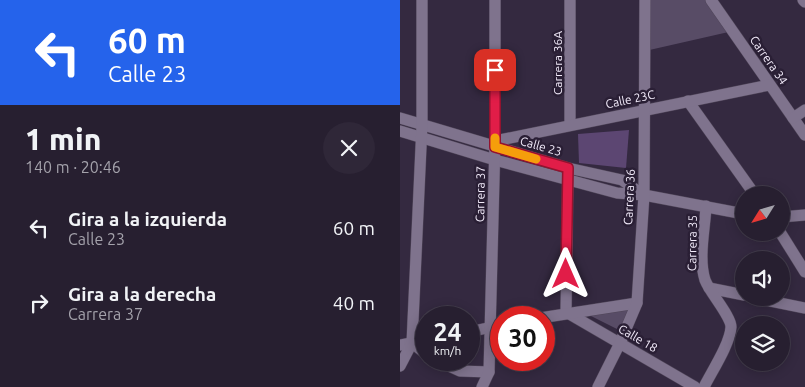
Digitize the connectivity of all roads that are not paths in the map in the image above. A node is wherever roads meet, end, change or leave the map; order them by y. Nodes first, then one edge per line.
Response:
1 (422, 0) edge
2 (495, 0) edge
3 (570, 0) edge
4 (645, 0) edge
5 (710, 0) edge
6 (770, 85) junction
7 (688, 102) junction
8 (646, 110) junction
9 (805, 110) edge
10 (400, 118) edge
11 (793, 118) junction
12 (422, 125) junction
13 (570, 126) junction
14 (400, 131) edge
15 (805, 135) edge
16 (422, 137) junction
17 (495, 144) junction
18 (495, 160) junction
19 (568, 168) junction
20 (567, 180) junction
21 (749, 186) edge
22 (644, 195) junction
23 (706, 206) junction
24 (735, 212) edge
25 (805, 215) edge
26 (790, 216) edge
27 (786, 241) edge
28 (805, 272) edge
29 (709, 288) junction
30 (735, 293) edge
31 (637, 303) junction
32 (790, 305) edge
33 (496, 306) edge
34 (805, 308) edge
35 (566, 312) junction
36 (555, 315) edge
37 (415, 342) edge
38 (412, 343) junction
39 (620, 343) junction
40 (400, 345) edge
41 (415, 345) edge
42 (400, 366) edge
43 (460, 371) edge
44 (490, 372) joint
45 (482, 387) edge
46 (598, 387) edge
47 (695, 387) edge
48 (704, 387) edge

1 - 12 street
2 - 17 street, Carrera 37
3 - 13 street, Carrera 36A
4 - 8 street, Carrera 36
5 - 6 street, Carrera 34
6 - 7 street, Calle 23C
6 - 11 street, Carrera 34
7 - 8 street, Calle 23C
7 - 21 street
8 - 13 street, Calle 23C
8 - 22 street, Carrera 36
9 - 11 street
10 - 12 street, Calle 23
11 - 15 street, Carrera 34
12 - 16 street
12 - 17 street, Calle 23
13 - 17 street, Calle 23C
14 - 16 street, Calle 23
16 - 18 street, Calle 23
16 - 38 street
17 - 18 street, Carrera 37
17 - 19 street, Calle 23
18 - 20 street, Calle 23
18 - 33 street, Carrera 37
19 - 20 street
19 - 22 street, Calle 23
20 - 22 street, Calle 23
20 - 35 street
22 - 23 street, Calle 23
22 - 31 street, Carrera 36
23 - 24 street, Calle 23
23 - 29 street, Carrera 35
25 - 26 street
27 - 28 street
29 - 30 street
29 - 48 street, Carrera 35
31 - 35 street, Calle 18
31 - 39 street, Carrera 36
32 - 34 street
35 - 36 street, Calle 18
35 - 39 street, Calle 18
37 - 38 street
38 - 40 street
38 - 41 street
38 - 42 street
39 - 46 street, Carrera 36
39 - 47 street, Calle 18
43 - 44 street
44 - 45 street, Carrera 37

